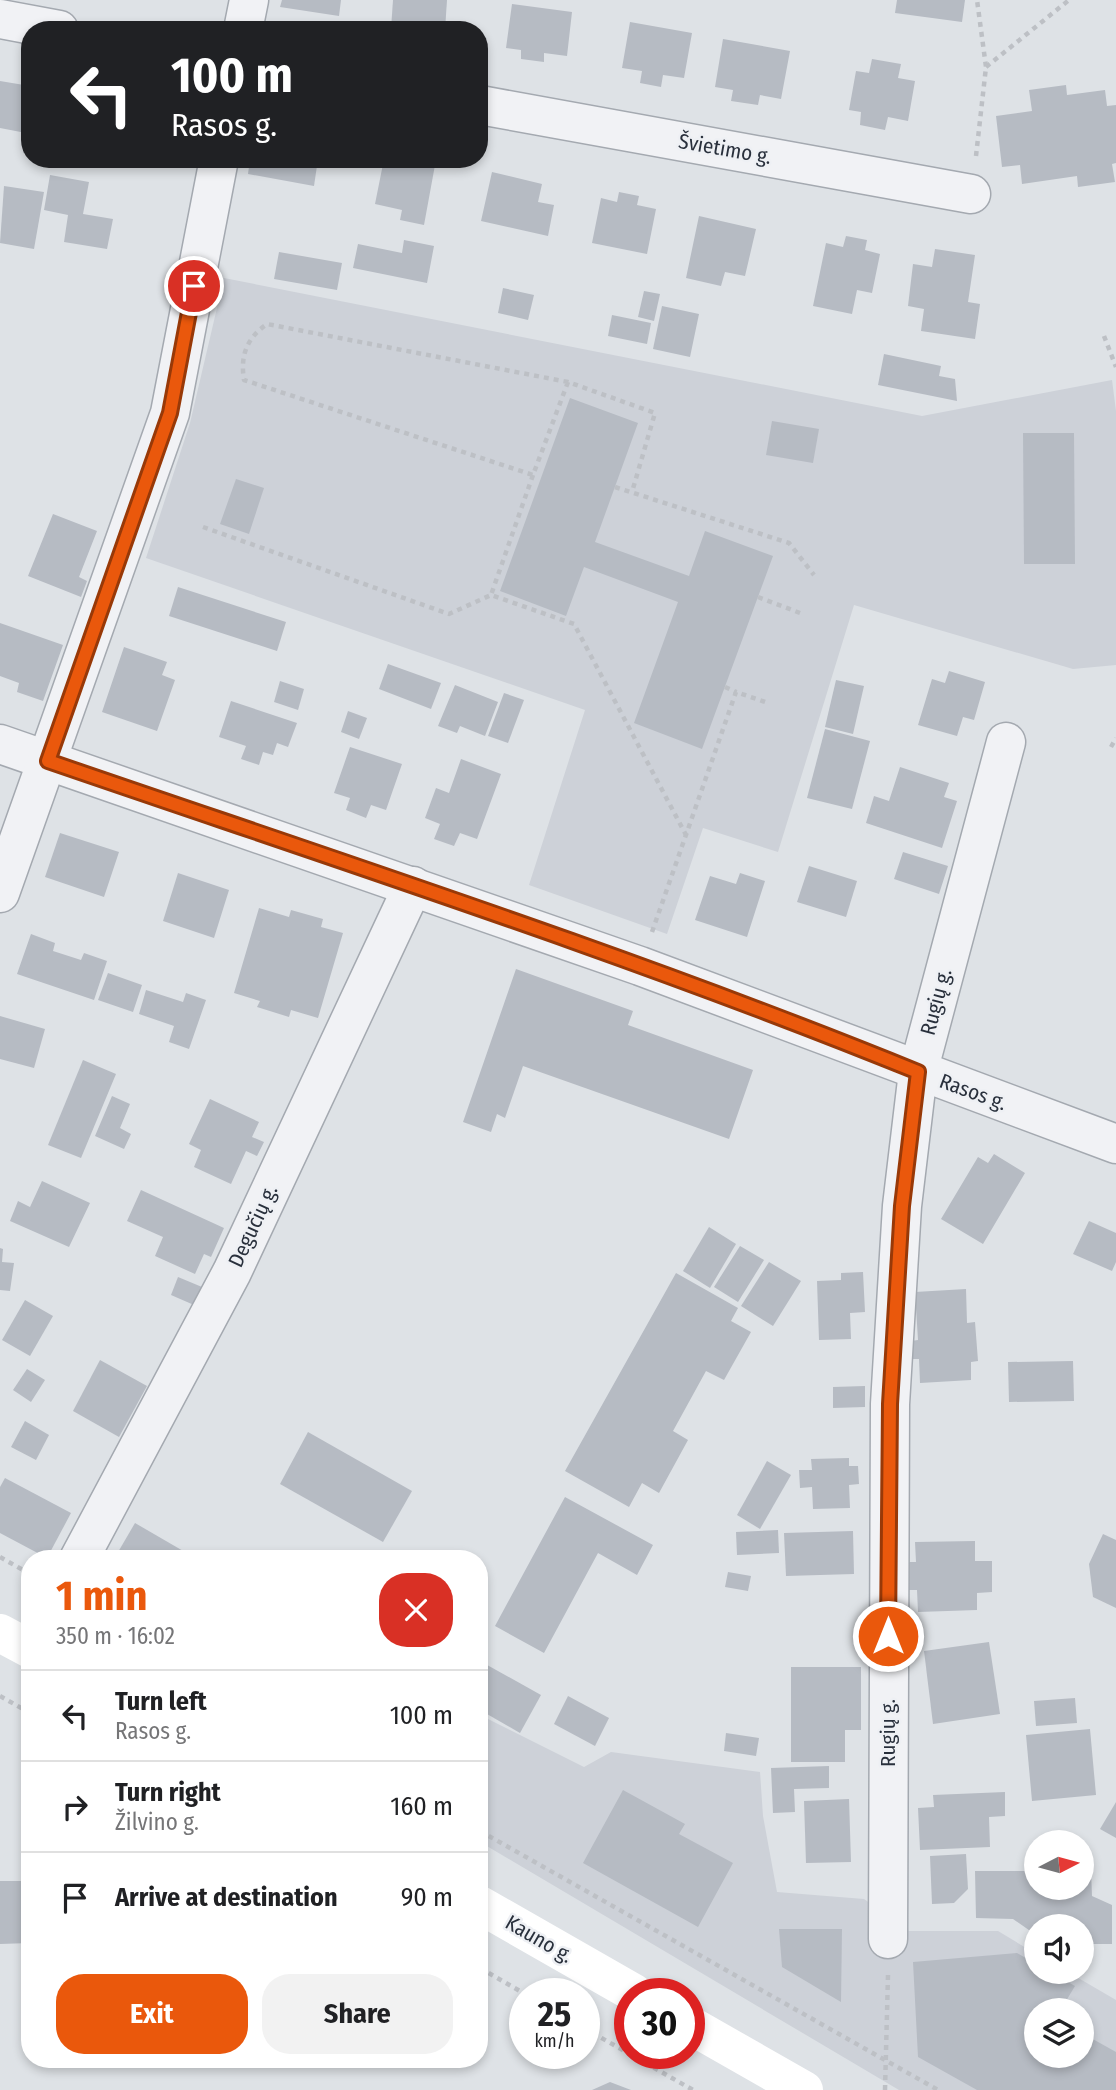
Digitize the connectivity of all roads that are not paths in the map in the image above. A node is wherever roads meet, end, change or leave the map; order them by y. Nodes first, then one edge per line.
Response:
1 (249, 0) edge
2 (0, 19) edge
3 (245, 21) edge
4 (21, 23) edge
5 (488, 106) edge
6 (217, 168) edge
7 (971, 194) road end
8 (1006, 742) dead end
9 (0, 744) edge
10 (48, 761) junction
11 (413, 887) junction
12 (0, 893) edge
13 (918, 1072) junction
14 (1116, 1143) edge
15 (84, 1550) edge
16 (0, 1633) edge
17 (21, 1644) edge
18 (488, 1910) edge
19 (888, 1939) road end
20 (614, 1982) edge
21 (705, 2034) edge
22 (804, 2090) edge

1 - 3 street
2 - 4 street
5 - 7 street, Švietimo g.
6 - 10 street
8 - 13 street, Rugių g.
9 - 10 street, Rasos g.
10 - 11 street, Rasos g.
10 - 12 street
11 - 13 street, Rasos g.
11 - 15 street, Degučių g.
13 - 14 street, Rasos g.
13 - 19 street, Rugių g.
16 - 17 main road
18 - 20 main road, Kauno g.
21 - 22 main road

